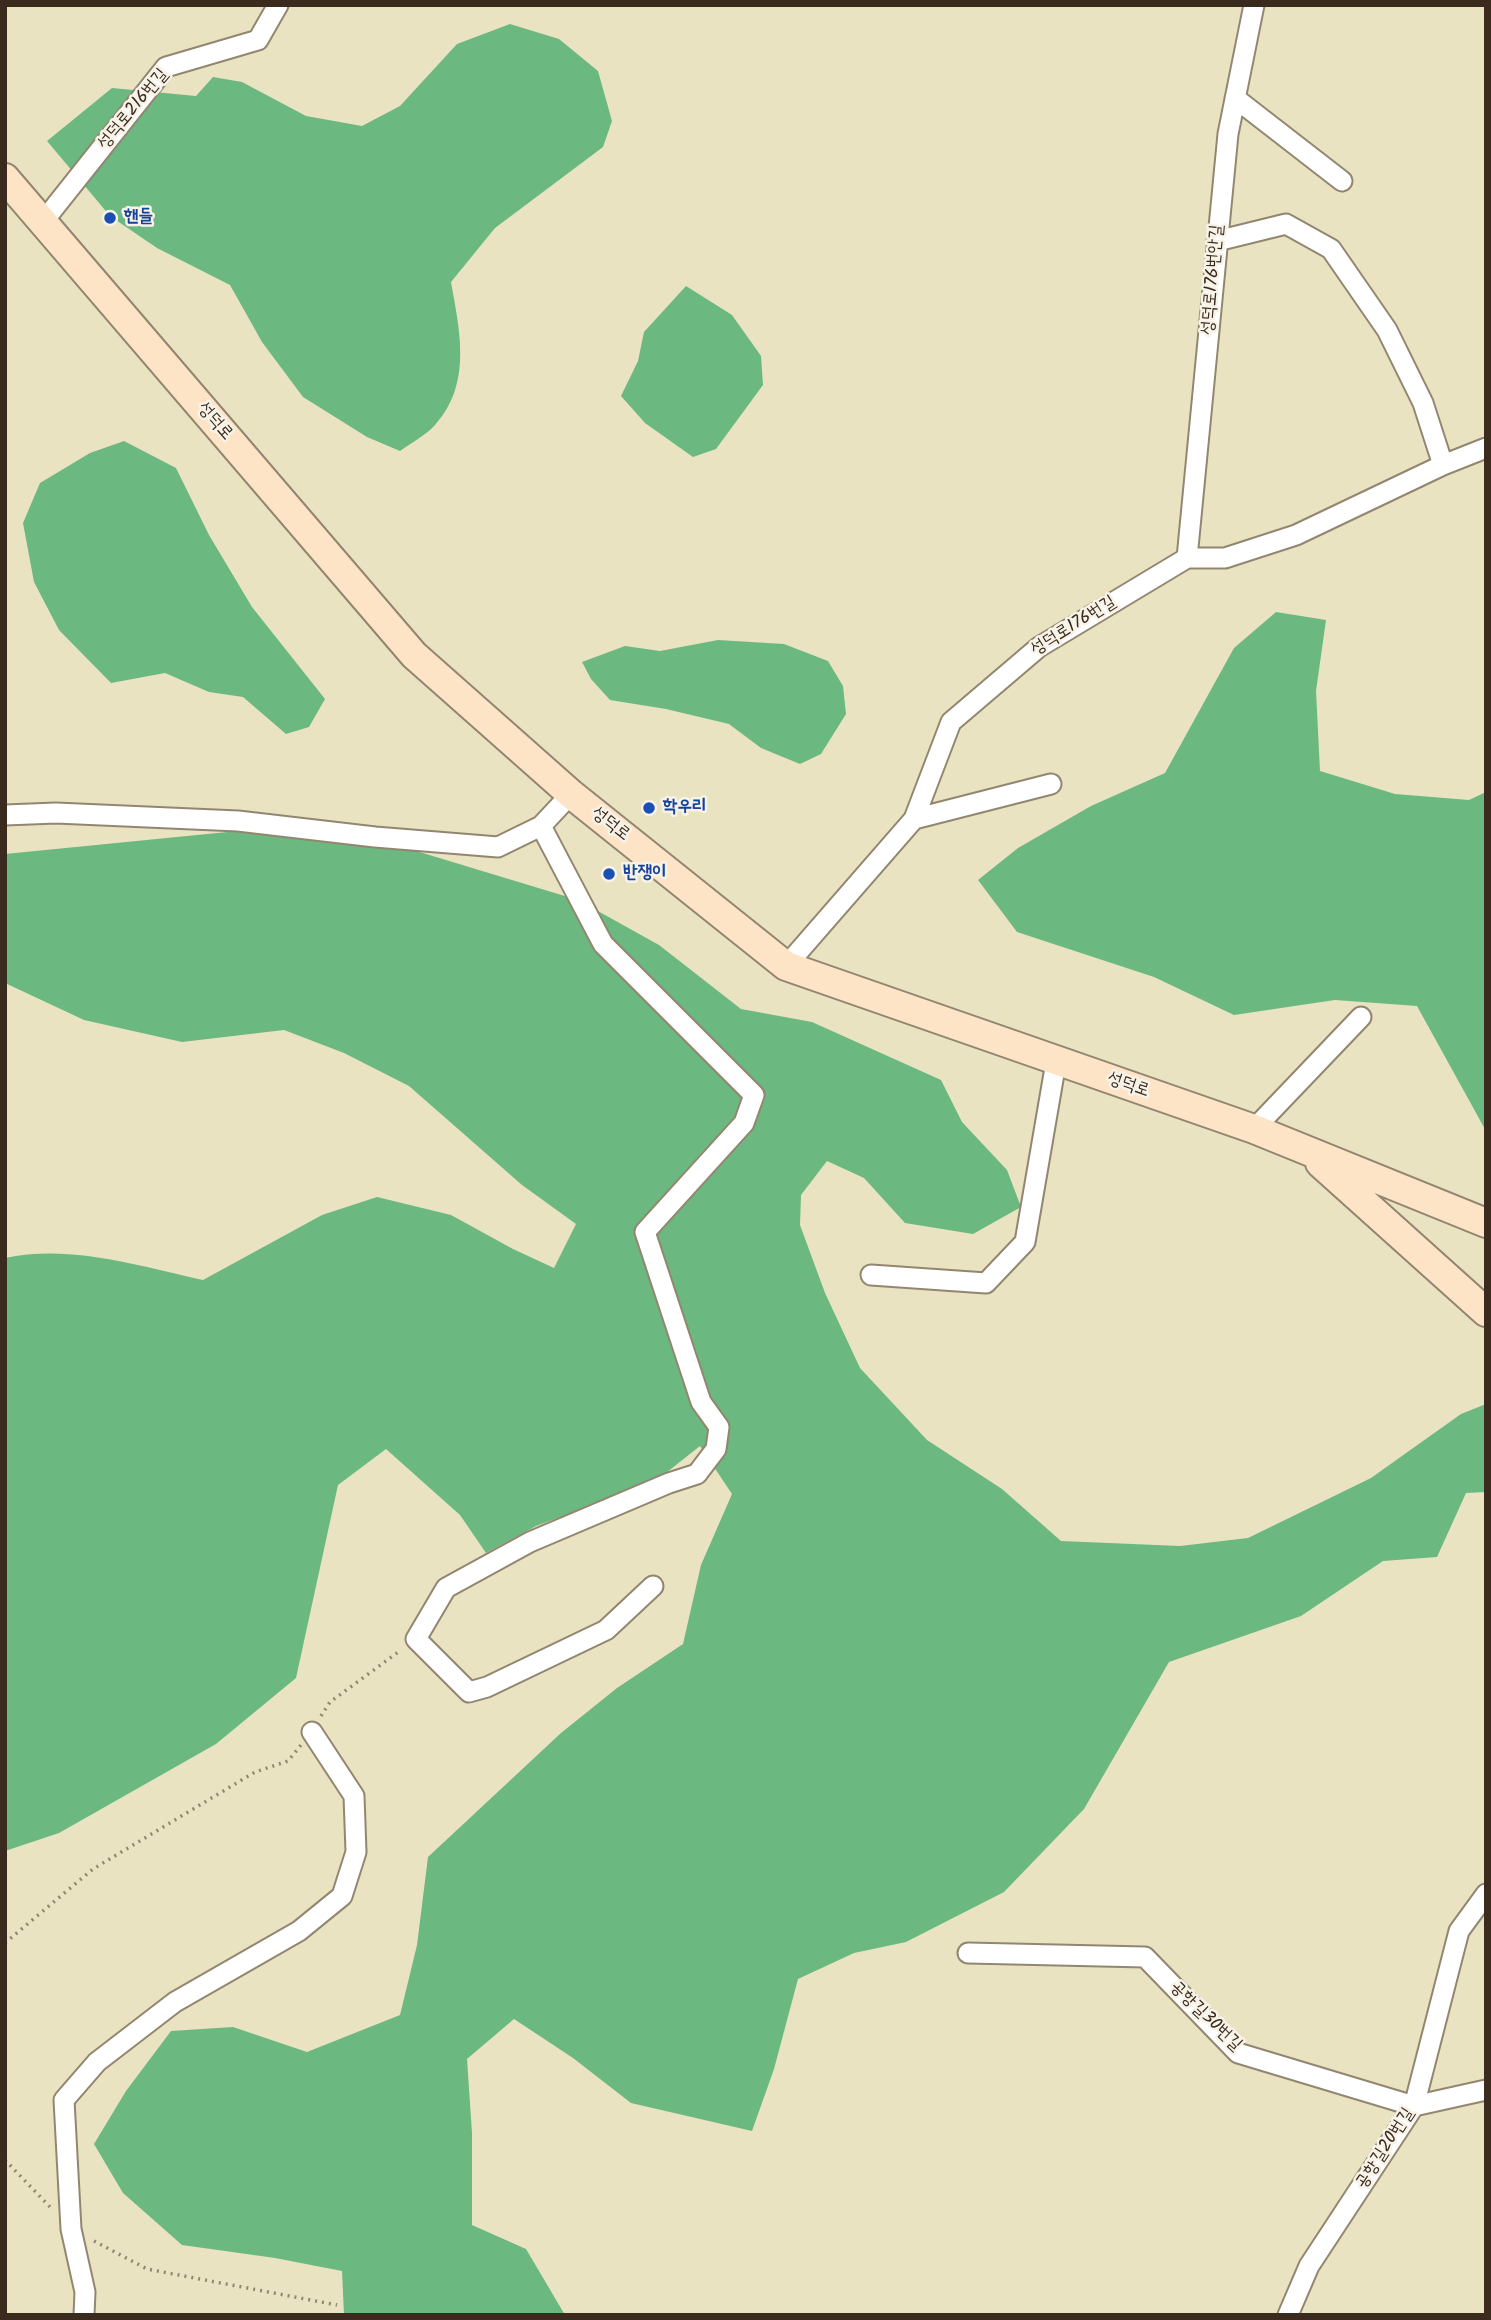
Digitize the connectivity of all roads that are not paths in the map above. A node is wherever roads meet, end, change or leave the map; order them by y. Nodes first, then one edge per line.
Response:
1 (278, 5) edge
2 (1254, 5) edge
3 (1235, 98) junction
4 (5, 178) edge
5 (1342, 181) dead end
6 (43, 223) junction
7 (1217, 241) junction
8 (1486, 448) edge
9 (1443, 465) junction
10 (1187, 558) junction
11 (1051, 784) dead end
12 (570, 794) junction
13 (5, 815) edge
14 (914, 819) junction
15 (541, 826) junction
16 (786, 966) junction
17 (1361, 1017) dead end
18 (1056, 1062) junction
19 (1254, 1129) junction
20 (1304, 1149) junction
21 (1486, 1223) edge
22 (871, 1275) dead end
23 (1486, 1312) edge
24 (653, 1586) dead end
25 (312, 1732) road end
26 (1486, 1894) edge
27 (968, 1952) dead end
28 (1486, 2090) edge
29 (1415, 2106) junction
30 (84, 2315) edge
31 (1288, 2315) edge

1 - 6 street, 성덕로216번길
2 - 3 street, 성덕로176번안길
3 - 5 street
3 - 7 street, 성덕로176번안길
4 - 6 street, 성덕로
6 - 12 street, 성덕로
7 - 9 street
7 - 10 street, 성덕로176번안길
8 - 9 street
9 - 10 street
10 - 14 street, 성덕로176번길
11 - 14 street
12 - 15 street
12 - 16 street, 성덕로
13 - 15 street
14 - 16 street, 성덕로176번길
15 - 24 street
16 - 18 street, 성덕로
17 - 19 street
18 - 19 street, 성덕로
18 - 22 street
19 - 20 street, 성덕로
20 - 21 street, 성덕로
20 - 23 street
25 - 30 street
26 - 29 street, 공항길20번길
27 - 29 street, 공항길30번길
28 - 29 street, 공항길30번길
29 - 31 street, 공항길20번길

